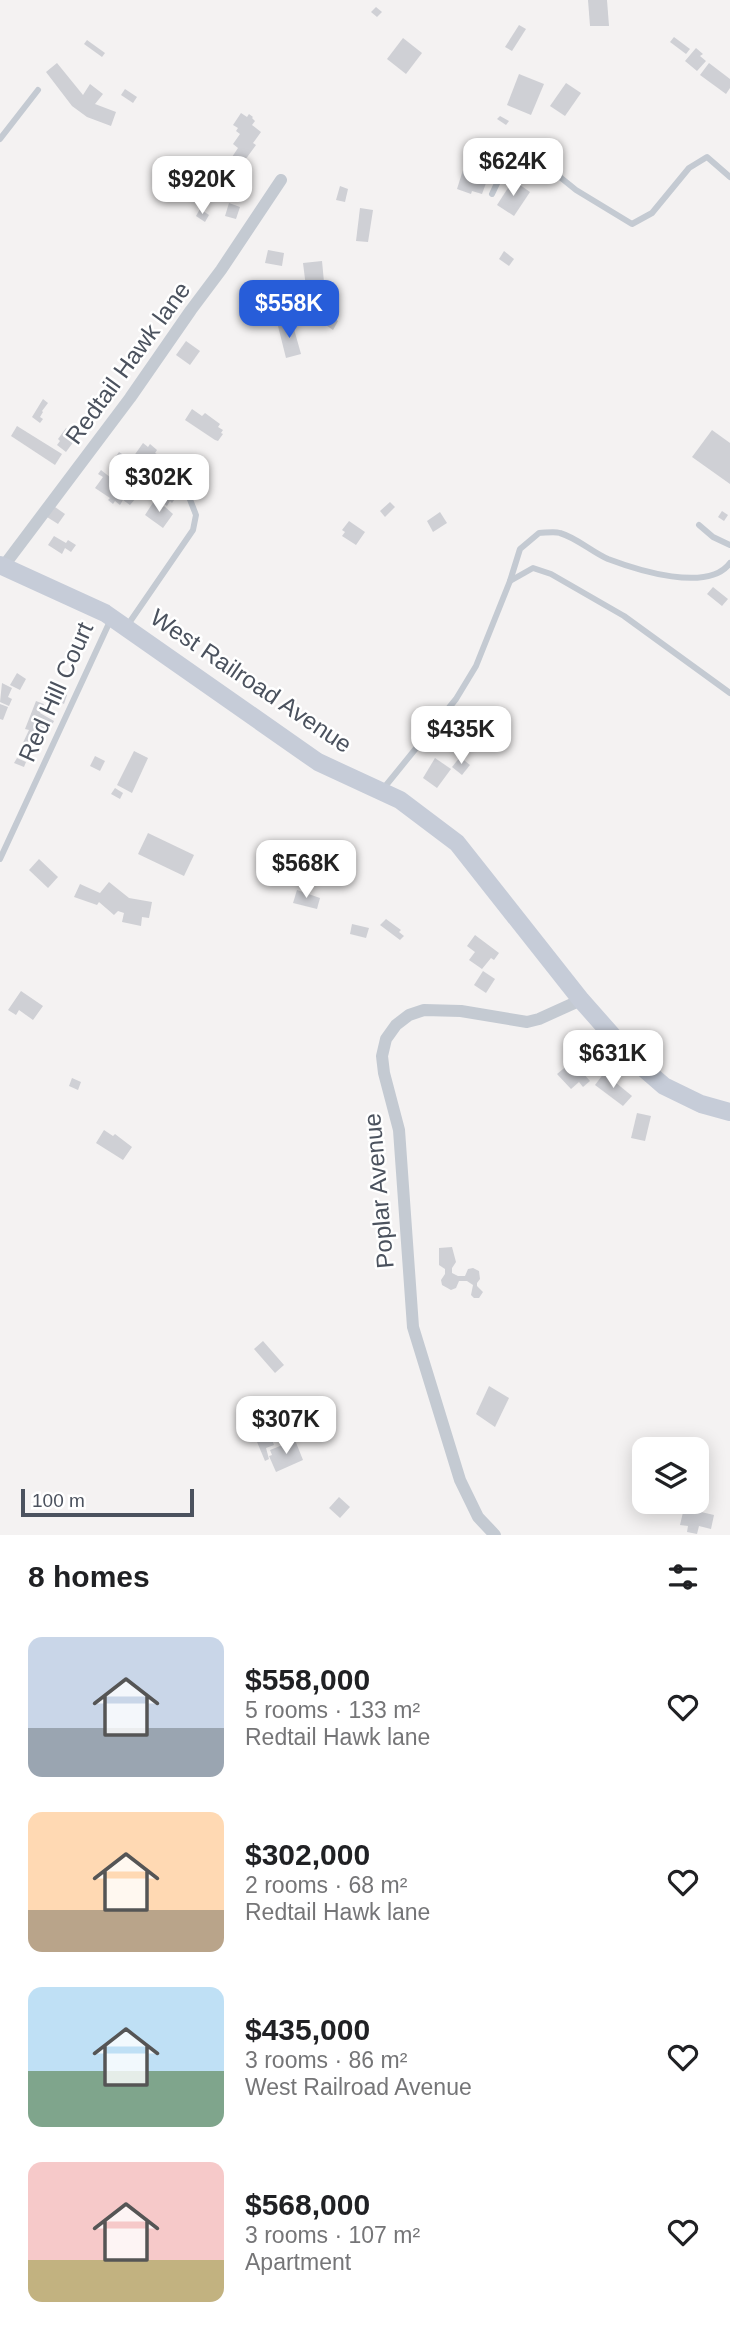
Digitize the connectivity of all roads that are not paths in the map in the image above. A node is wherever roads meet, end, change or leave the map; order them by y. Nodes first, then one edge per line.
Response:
1 (38, 90) dead end
2 (0, 139) edge
3 (730, 177) edge
4 (281, 180) dead end
5 (492, 194) dead end
6 (184, 484) dead end
7 (699, 526) dead end
8 (730, 545) edge
9 (730, 563) edge
10 (1, 566) edge
11 (510, 581) junction
12 (119, 622) junction
13 (730, 693) edge
14 (382, 790) junction
15 (0, 859) edge
16 (580, 1000) junction
17 (730, 1112) edge
18 (495, 1535) edge

1 - 2 lane
3 - 5 lane
4 - 10 street, Redtail Hawk lane
6 - 12 lane, Red Hill Court
7 - 8 lane
9 - 11 lane
10 - 12 main road, West Railroad Avenue
11 - 13 lane
11 - 14 lane
12 - 14 main road, West Railroad Avenue
12 - 15 lane, Red Hill Court
14 - 16 main road, West Railroad Avenue
16 - 17 main road, West Railroad Avenue
16 - 18 street, Poplar Avenue

